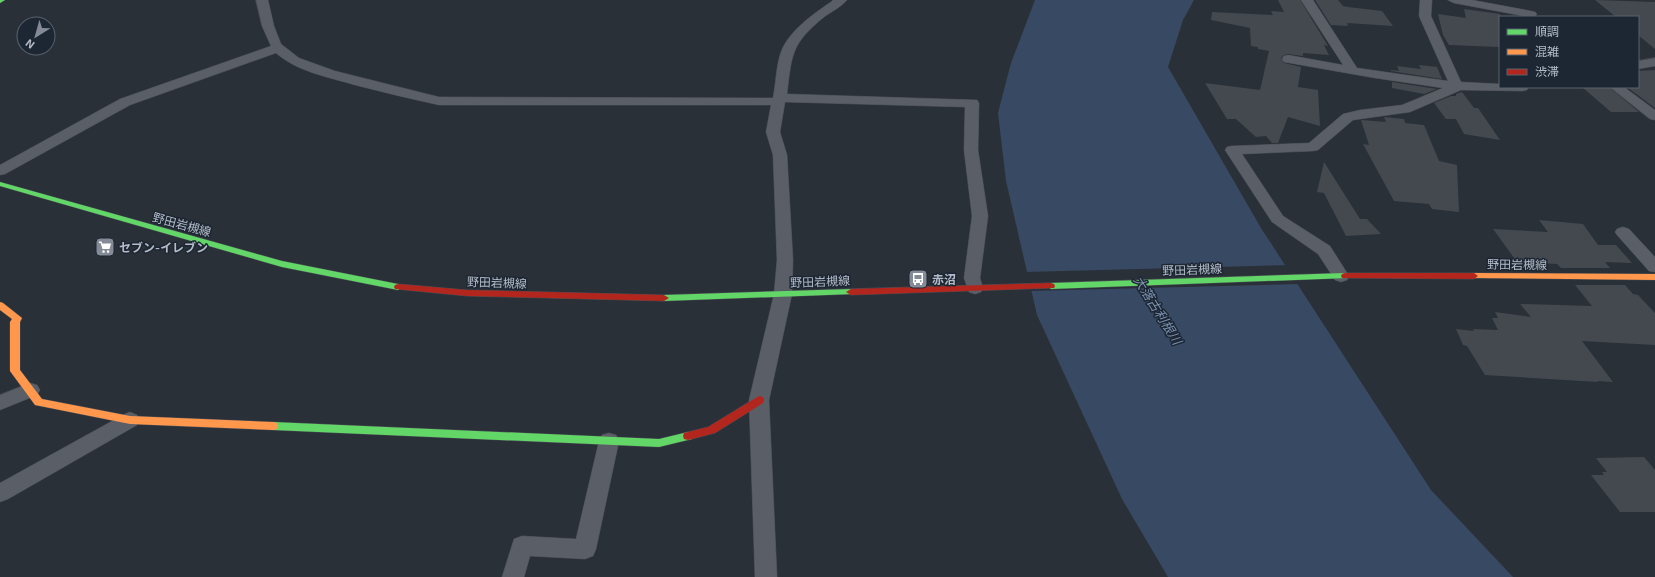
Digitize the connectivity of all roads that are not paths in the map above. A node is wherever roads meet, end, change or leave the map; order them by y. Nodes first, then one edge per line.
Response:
1 (262, 0) edge
2 (841, 0) edge
3 (1308, 0) edge
4 (1426, 0) edge
5 (1454, 0) edge
6 (1516, 0) edge
7 (1533, 16) edge
8 (278, 48) junction
9 (1288, 58) dead end
10 (1655, 62) edge
11 (1639, 65) edge
12 (1352, 70) junction
13 (1456, 87) junction
14 (1499, 88) edge
15 (1617, 88) edge
16 (779, 100) junction
17 (1655, 116) edge
18 (0, 171) edge
19 (0, 184) edge
20 (1623, 232) dead end
21 (1655, 267) edge
22 (1342, 276) junction
23 (1655, 277) edge
24 (975, 288) junction
25 (783, 294) junction
26 (0, 305) edge
27 (30, 390) junction
28 (759, 400) junction
29 (0, 403) edge
30 (130, 420) junction
31 (609, 441) junction
32 (0, 493) edge
33 (513, 577) edge
34 (766, 577) edge

1 - 8 street
2 - 16 street
3 - 12 street
4 - 13 street
5 - 7 street
6 - 7 street
8 - 16 street
8 - 18 street
9 - 12 street
10 - 11 street
12 - 13 street
13 - 14 street
13 - 22 street
15 - 17 street
16 - 24 street
16 - 25 street
19 - 25 main road, 野田岩槻線
20 - 21 street
22 - 23 main road, 野田岩槻線
22 - 24 main road, 野田岩槻線
24 - 25 main road, 野田岩槻線
25 - 28 street
26 - 27 main road
27 - 29 street
27 - 30 main road
28 - 31 main road
28 - 34 street
30 - 31 main road
30 - 32 street
31 - 33 street

